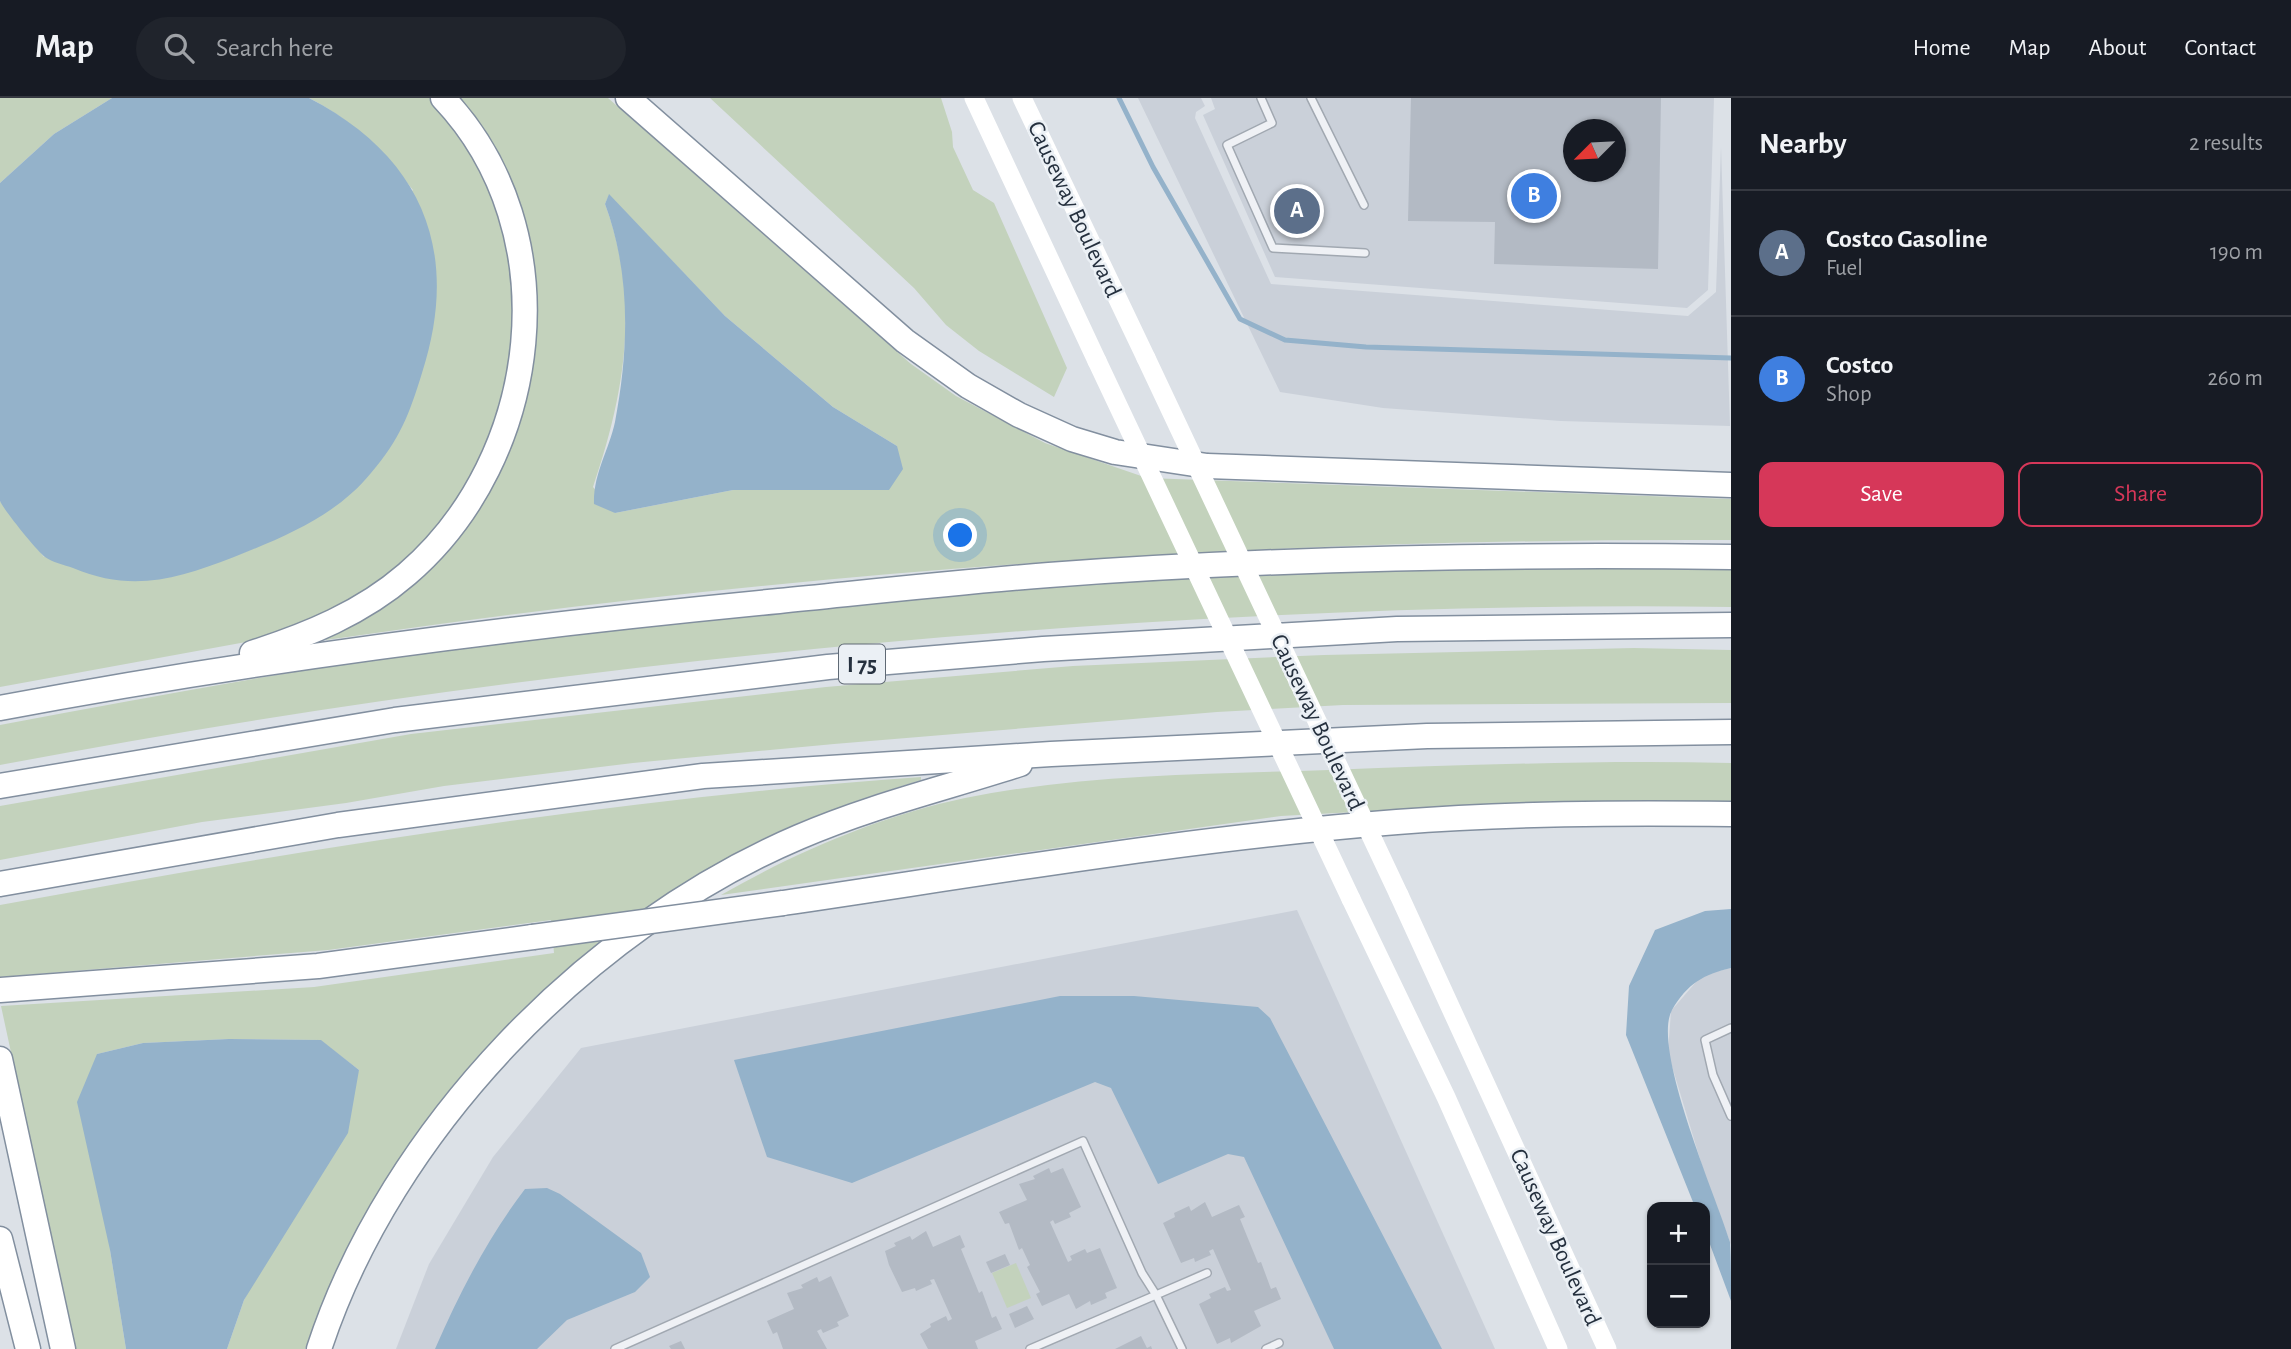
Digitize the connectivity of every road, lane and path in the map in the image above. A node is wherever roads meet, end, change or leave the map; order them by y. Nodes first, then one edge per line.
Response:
1 (443, 98) edge
2 (628, 98) edge
3 (974, 98) edge
4 (1022, 98) edge
5 (1261, 98) edge
6 (1311, 98) edge
7 (1364, 205) dead end
8 (1365, 253) dead end
9 (1731, 485) edge
10 (1731, 557) edge
11 (1731, 625) edge
12 (189, 673) junction
13 (0, 708) edge
14 (1731, 732) edge
15 (1051, 754) junction
16 (0, 786) edge
17 (1731, 814) edge
18 (0, 884) edge
19 (0, 990) edge
20 (1731, 1028) edge
21 (0, 1059) edge
22 (1731, 1115) edge
23 (0, 1239) edge
24 (1207, 1273) dead end
25 (1156, 1295) junction
26 (1279, 1343) dead end
27 (28, 1349) edge
28 (63, 1349) edge
29 (318, 1349) edge
30 (616, 1349) edge
31 (1030, 1349) edge
32 (1182, 1349) edge
33 (1266, 1349) edge
34 (1558, 1349) edge
35 (1607, 1349) edge

1 - 12 highway
2 - 9 highway
3 - 34 main road, Causeway Boulevard, bridge
4 - 35 main road, Causeway Boulevard, bridge
5 - 8 lane
6 - 7 lane
10 - 12 highway
11 - 16 highway, I 75
12 - 13 highway
14 - 15 highway
15 - 18 highway
15 - 29 highway
17 - 19 highway, bridge
20 - 22 lane
21 - 28 highway
23 - 27 highway
24 - 25 lane
25 - 30 lane
25 - 31 lane
25 - 32 lane
26 - 33 lane

